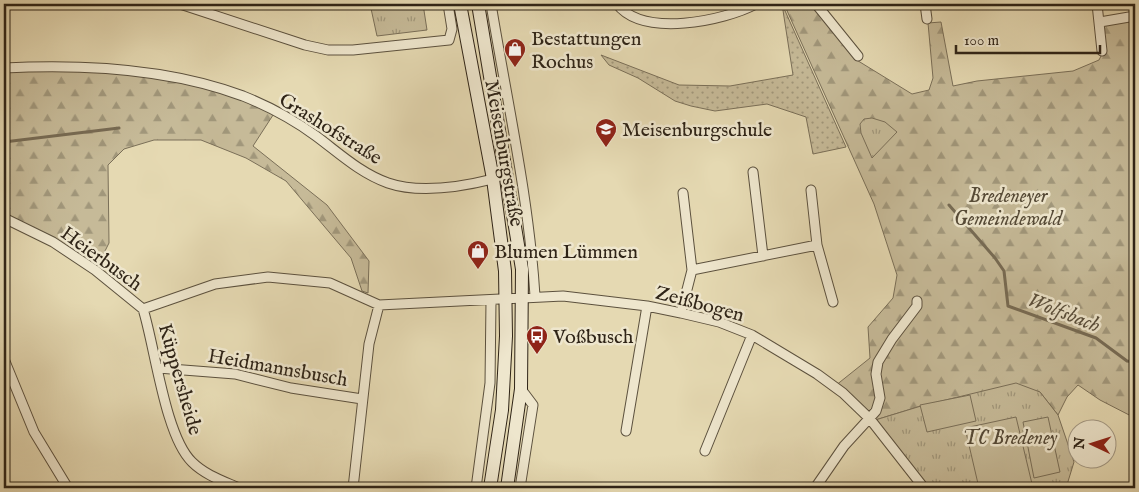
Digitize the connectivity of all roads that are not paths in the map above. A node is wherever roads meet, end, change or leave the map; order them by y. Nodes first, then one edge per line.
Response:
1 (180, 4) edge
2 (448, 4) edge
3 (460, 4) edge
4 (478, 4) edge
5 (491, 4) edge
6 (617, 4) edge
7 (756, 4) edge
8 (816, 4) edge
9 (925, 4) edge
10 (1098, 4) edge
11 (1135, 16) edge
12 (928, 19) dead end
13 (1100, 22) junction
14 (1102, 51) dead end
15 (858, 56) dead end
16 (4, 68) edge
17 (753, 172) dead end
18 (492, 178) junction
19 (811, 190) dead end
20 (683, 194) dead end
21 (4, 218) edge
22 (818, 245) junction
23 (763, 256) junction
24 (692, 270) junction
25 (529, 297) junction
26 (505, 300) junction
27 (491, 301) junction
28 (917, 301) dead end
29 (833, 302) dead end
30 (379, 305) junction
31 (647, 306) junction
32 (143, 309) junction
33 (681, 314) junction
34 (752, 335) junction
35 (4, 359) edge
36 (158, 368) junction
37 (522, 389) junction
38 (362, 399) junction
39 (870, 419) junction
40 (626, 431) dead end
41 (705, 452) dead end
42 (68, 488) edge
43 (239, 488) edge
44 (353, 488) edge
45 (476, 488) edge
46 (490, 488) edge
47 (507, 488) edge
48 (520, 488) edge
49 (815, 488) edge
50 (924, 488) edge

1 - 2 street
3 - 18 main road, Meisenburgstraße
4 - 25 main road, Meisenburgstraße
5 - 25 street, Meisenburgstraße
6 - 7 street
8 - 15 street
9 - 12 street
10 - 13 street
11 - 13 street
13 - 14 street
16 - 18 street, Grashofstraße
17 - 23 street
18 - 26 main road, Meisenburgstraße
19 - 22 street
20 - 24 street
21 - 32 street, Heierbusch
22 - 23 street
22 - 29 street
23 - 24 street
24 - 33 street
25 - 26 street, Zeißbogen
25 - 31 street, Zeißbogen
25 - 37 main road, Meisenburgstraße
26 - 27 street, Heierbusch
26 - 46 main road, Meisenburgstraße
27 - 30 street, Heierbusch
27 - 45 street
28 - 39 street
30 - 32 street, Heierbusch
30 - 38 street
31 - 33 street, Zeißbogen
31 - 40 street
32 - 36 street, Küppersheide
33 - 34 street, Zeißbogen
34 - 39 street, Zeißbogen
34 - 41 street
35 - 42 street
36 - 38 street, Heidmannsbusch
36 - 43 street, Küppersheide
37 - 47 main road, Meisenburgstraße
37 - 48 street, Meisenburgstraße
38 - 44 street
39 - 49 street
39 - 50 street, Zeißbogen

